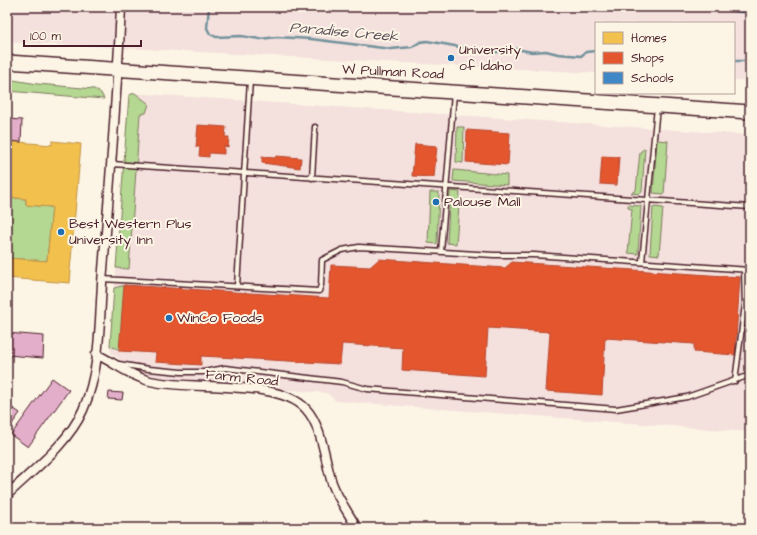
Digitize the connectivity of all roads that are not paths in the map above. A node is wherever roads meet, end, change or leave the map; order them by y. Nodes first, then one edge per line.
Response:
1 (120, 7) edge
2 (7, 62) edge
3 (118, 70) junction
4 (250, 80) junction
5 (454, 91) junction
6 (658, 105) junction
7 (750, 112) edge
8 (315, 127) dead end
9 (111, 164) junction
10 (244, 173) junction
11 (312, 178) junction
12 (446, 186) junction
13 (647, 200) junction
14 (750, 207) edge
15 (441, 252) junction
16 (642, 262) junction
17 (744, 270) junction
18 (750, 270) edge
19 (102, 279) junction
20 (237, 286) junction
21 (96, 354) junction
22 (113, 363) junction
23 (750, 375) edge
24 (735, 381) junction
25 (7, 495) edge
26 (7, 523) edge
27 (11, 528) edge
28 (357, 528) edge

1 - 3 street
2 - 3 main road
3 - 4 main road, W Pullman Road
3 - 9 street
4 - 5 main road, W Pullman Road
4 - 10 lane
5 - 6 main road, W Pullman Road
5 - 12 lane
6 - 7 main road, W Pullman Road
6 - 13 lane
8 - 11 lane
9 - 10 lane
9 - 19 street
10 - 11 lane
10 - 20 lane
11 - 12 lane
12 - 13 lane
12 - 15 lane
13 - 14 lane
13 - 16 lane
15 - 16 lane
15 - 20 lane
16 - 17 lane
17 - 18 lane
17 - 24 lane
19 - 20 lane
19 - 21 street
21 - 22 street, Farm Road
21 - 25 street
22 - 24 lane
22 - 28 street, Farm Road
23 - 24 lane
26 - 27 street

